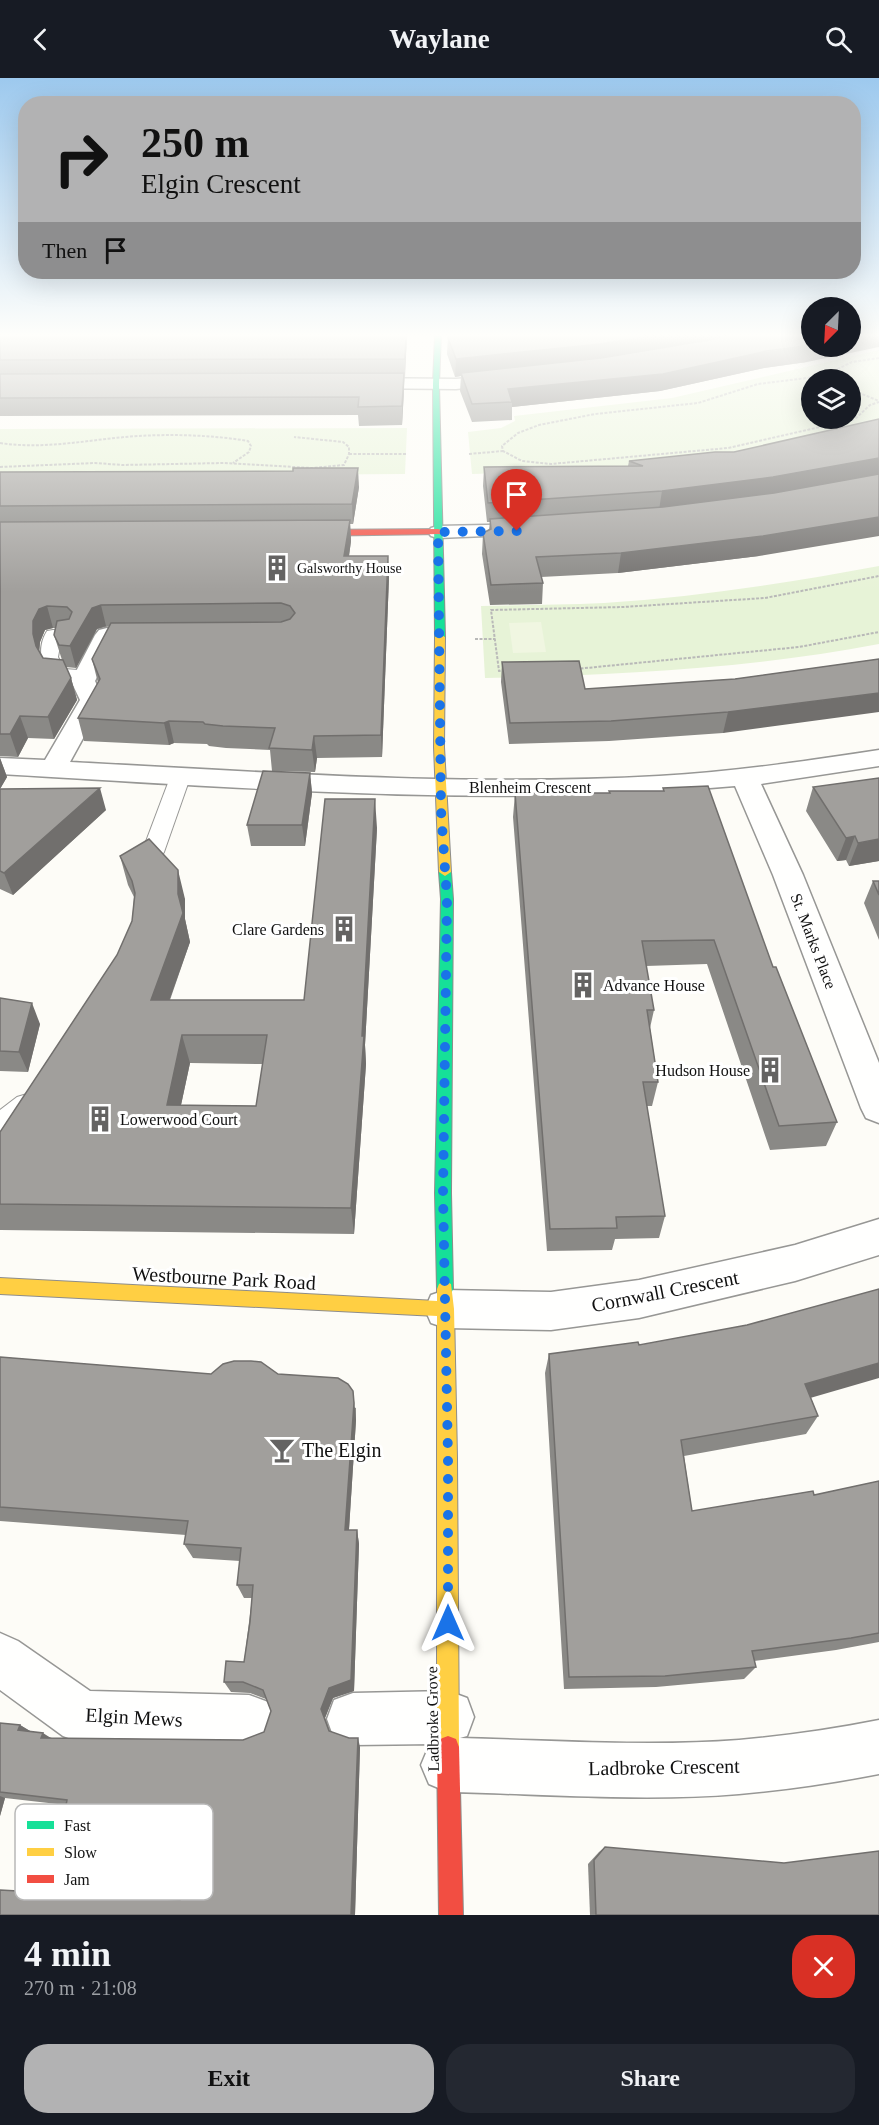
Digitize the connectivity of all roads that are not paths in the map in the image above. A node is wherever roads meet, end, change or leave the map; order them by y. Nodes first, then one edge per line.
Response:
1 (436, 421) edge
2 (548, 530) edge
3 (438, 532) junction
4 (292, 533) edge
5 (67, 635) edge
6 (142, 635) edge
7 (86, 675) junction
8 (879, 758) edge
9 (0, 766) edge
10 (53, 769) junction
11 (181, 775) junction
12 (744, 776) junction
13 (440, 787) junction
14 (153, 852) edge
15 (27, 1105) edge
16 (879, 1108) edge
17 (0, 1125) edge
18 (879, 1236) edge
19 (0, 1287) edge
20 (446, 1309) junction
21 (0, 1659) edge
22 (353, 1719) dead end
23 (249, 1721) dead end
24 (448, 1741) junction
25 (879, 1747) edge
26 (451, 1915) edge

1 - 3 main road, Ladbroke Grove
2 - 3 street
3 - 4 main road
3 - 13 main road, Ladbroke Grove
5 - 7 lane
6 - 7 street
7 - 10 street
8 - 12 street, Blenheim Crescent
9 - 10 street, Blenheim Crescent
10 - 11 street, Blenheim Crescent
11 - 13 street, Blenheim Crescent
11 - 14 lane
12 - 13 street, Blenheim Crescent
12 - 16 street, St. Marks Place
13 - 20 main road, Ladbroke Grove
15 - 17 lane
18 - 20 street, Cornwall Crescent
19 - 20 main road, Westbourne Park Road
20 - 24 main road, Ladbroke Grove
21 - 23 street, Elgin Mews
22 - 24 street
24 - 25 street, Ladbroke Crescent
24 - 26 main road, Ladbroke Grove

